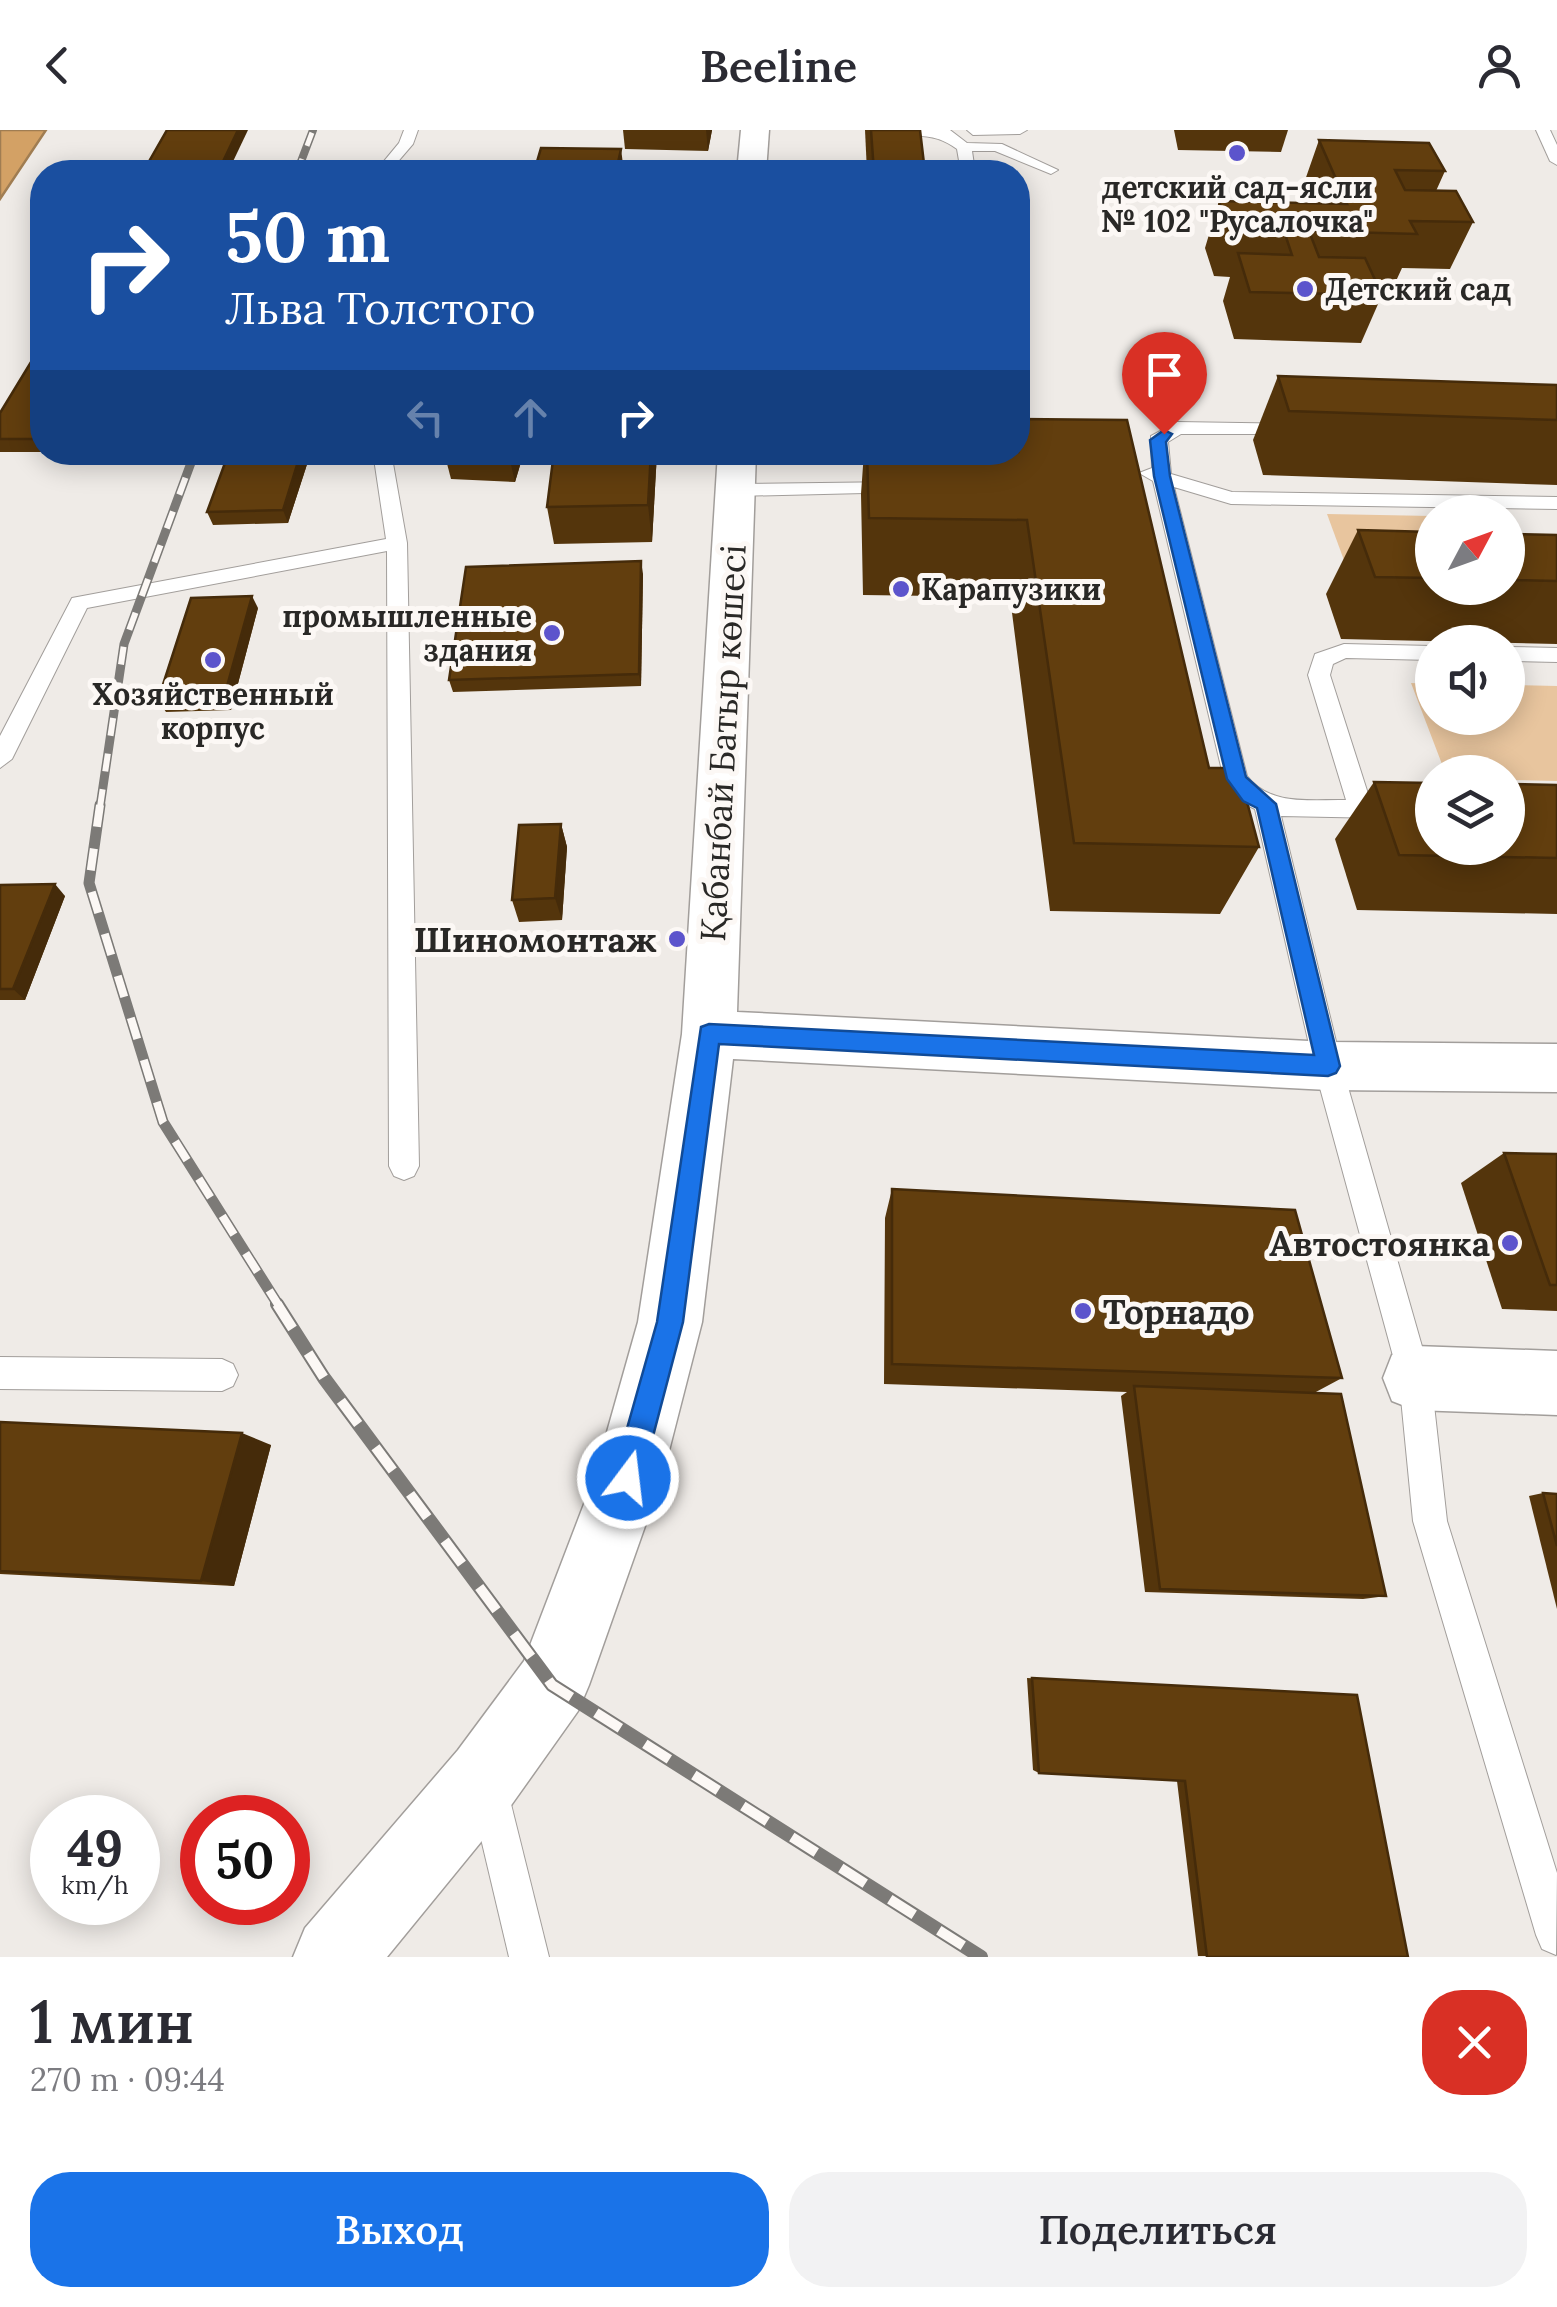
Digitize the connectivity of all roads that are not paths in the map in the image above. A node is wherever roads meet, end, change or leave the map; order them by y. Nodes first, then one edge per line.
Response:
1 (411, 130) edge
2 (755, 130) edge
3 (908, 130) edge
4 (1020, 130) edge
5 (1543, 130) edge
6 (942, 131) edge
7 (964, 147) junction
8 (392, 160) edge
9 (753, 160) edge
10 (966, 160) edge
11 (1028, 160) edge
12 (1030, 161) edge
13 (1557, 161) edge
14 (1051, 170) dead end
15 (1317, 428) edge
16 (384, 465) edge
17 (1123, 470) edge
18 (736, 471) edge
19 (1162, 476) junction
20 (918, 488) edge
21 (1557, 503) edge
22 (397, 543) junction
23 (1415, 652) edge
24 (1525, 654) edge
25 (1557, 655) edge
26 (0, 759) edge
27 (1266, 804) junction
28 (1361, 810) junction
29 (1415, 810) edge
30 (709, 1034) junction
31 (1328, 1066) junction
32 (1557, 1068) edge
33 (404, 1166) dead end
34 (0, 1373) edge
35 (222, 1376) dead end
36 (1415, 1378) junction
37 (1557, 1383) edge
38 (485, 1777) junction
39 (1556, 1935) edge
40 (334, 1957) edge
41 (529, 1957) edge

1 - 8 lane
2 - 9 main road
3 - 6 lane
4 - 6 lane
5 - 13 lane
6 - 7 lane
7 - 10 lane
7 - 11 lane
12 - 14 lane
15 - 19 lane
16 - 22 lane
17 - 19 lane
18 - 20 lane
18 - 30 main road, Қабанбай Батыр көшесі
19 - 21 lane
19 - 27 lane
22 - 26 lane
22 - 33 lane
23 - 28 lane
24 - 25 lane
27 - 28 lane
27 - 31 lane
28 - 29 lane
30 - 31 main road
30 - 38 main road, Қабанбай Батыр көшесі
31 - 32 main road
31 - 36 lane
34 - 35 lane
36 - 37 main road
36 - 39 lane
38 - 40 main road, Қабанбай Батыр көшесі
38 - 41 lane

